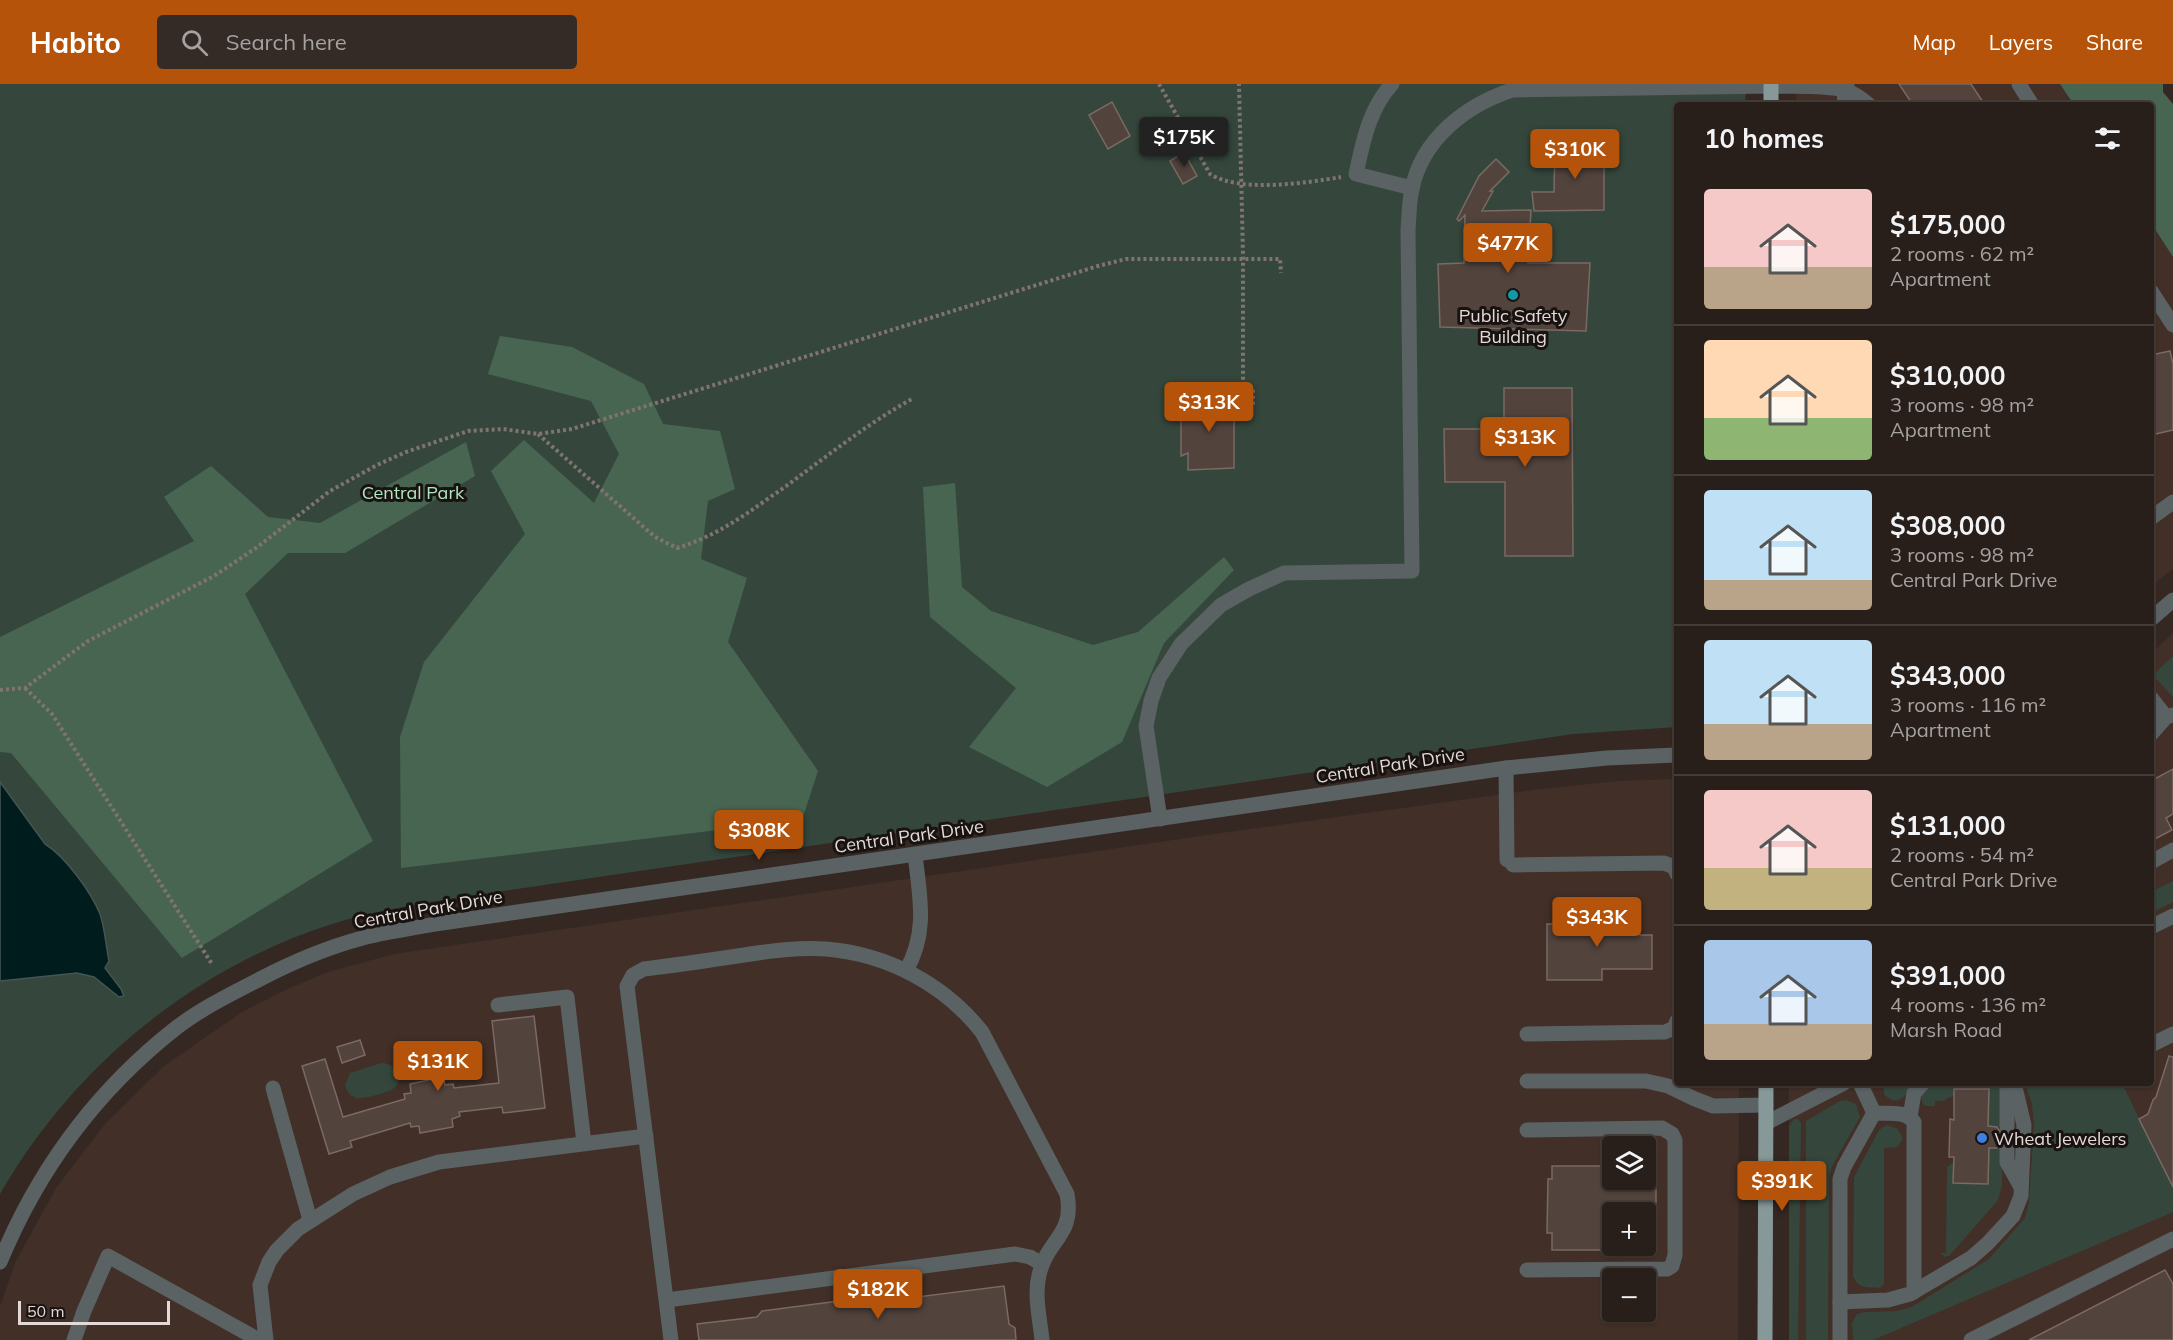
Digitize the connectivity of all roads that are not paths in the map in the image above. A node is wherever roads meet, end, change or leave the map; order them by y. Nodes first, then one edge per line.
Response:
1 (1392, 84) edge
2 (2019, 84) edge
3 (1771, 85) edge
4 (1510, 87) edge
5 (1845, 93) edge
6 (1771, 102) edge
7 (1865, 102) edge
8 (2030, 102) edge
9 (1412, 188) junction
10 (2154, 296) edge
11 (2173, 325) edge
12 (2173, 502) edge
13 (2154, 516) edge
14 (2173, 600) edge
15 (2154, 616) edge
16 (2154, 701) edge
17 (2170, 716) edge
18 (2154, 731) edge
19 (1674, 755) edge
20 (1506, 768) junction
21 (1160, 819) junction
22 (2173, 850) edge
23 (915, 855) junction
24 (2154, 860) edge
25 (1674, 867) edge
26 (2173, 916) edge
27 (2154, 926) edge
28 (906, 971) junction
29 (498, 1005) dead end
30 (1674, 1029) edge
31 (1527, 1034) dead end
32 (2173, 1034) edge
33 (2154, 1044) edge
34 (1527, 1081) dead end
35 (1766, 1086) edge
36 (1838, 1086) edge
37 (1861, 1086) edge
38 (1920, 1086) edge
39 (2007, 1086) edge
40 (2015, 1086) edge
41 (273, 1088) dead end
42 (1766, 1105) junction
43 (1874, 1113) junction
44 (1910, 1117) junction
45 (1766, 1123) junction
46 (2007, 1127) dead end
47 (1527, 1130) dead end
48 (646, 1136) junction
49 (584, 1143) junction
50 (2007, 1148) dead end
51 (2021, 1187) junction
52 (310, 1220) junction
53 (2173, 1239) edge
54 (0, 1262) edge
55 (1042, 1264) junction
56 (1527, 1270) dead end
57 (1914, 1292) junction
58 (667, 1300) junction
59 (1840, 1302) junction
60 (74, 1340) edge
61 (259, 1340) edge
62 (266, 1340) edge
63 (671, 1340) edge
64 (1042, 1340) edge
65 (1765, 1340) edge
66 (1840, 1340) edge
67 (1971, 1340) edge

1 - 9 street
2 - 8 street
3 - 4 street
3 - 5 street
3 - 6 main road
4 - 9 street
5 - 7 street
9 - 21 street
10 - 11 street
12 - 13 street
14 - 15 street
16 - 17 street
17 - 18 street
19 - 20 street, Central Park Drive
20 - 21 street, Central Park Drive
20 - 25 street
21 - 23 street, Central Park Drive
22 - 24 street
23 - 28 street
23 - 54 street, Central Park Drive
26 - 27 street
28 - 48 street
28 - 55 street
29 - 49 street
30 - 31 street
32 - 33 street
34 - 42 street
35 - 42 main road
36 - 45 street
37 - 43 street
38 - 44 street
39 - 46 street
40 - 51 street
41 - 52 street
42 - 45 main road
43 - 44 street
43 - 59 street
44 - 57 street
45 - 65 main road
47 - 56 street
48 - 49 street
48 - 58 street
49 - 52 street
50 - 51 street
51 - 57 street
52 - 62 street
53 - 67 street
55 - 58 street
55 - 64 street
57 - 59 street
58 - 63 street
59 - 66 street
60 - 61 street

